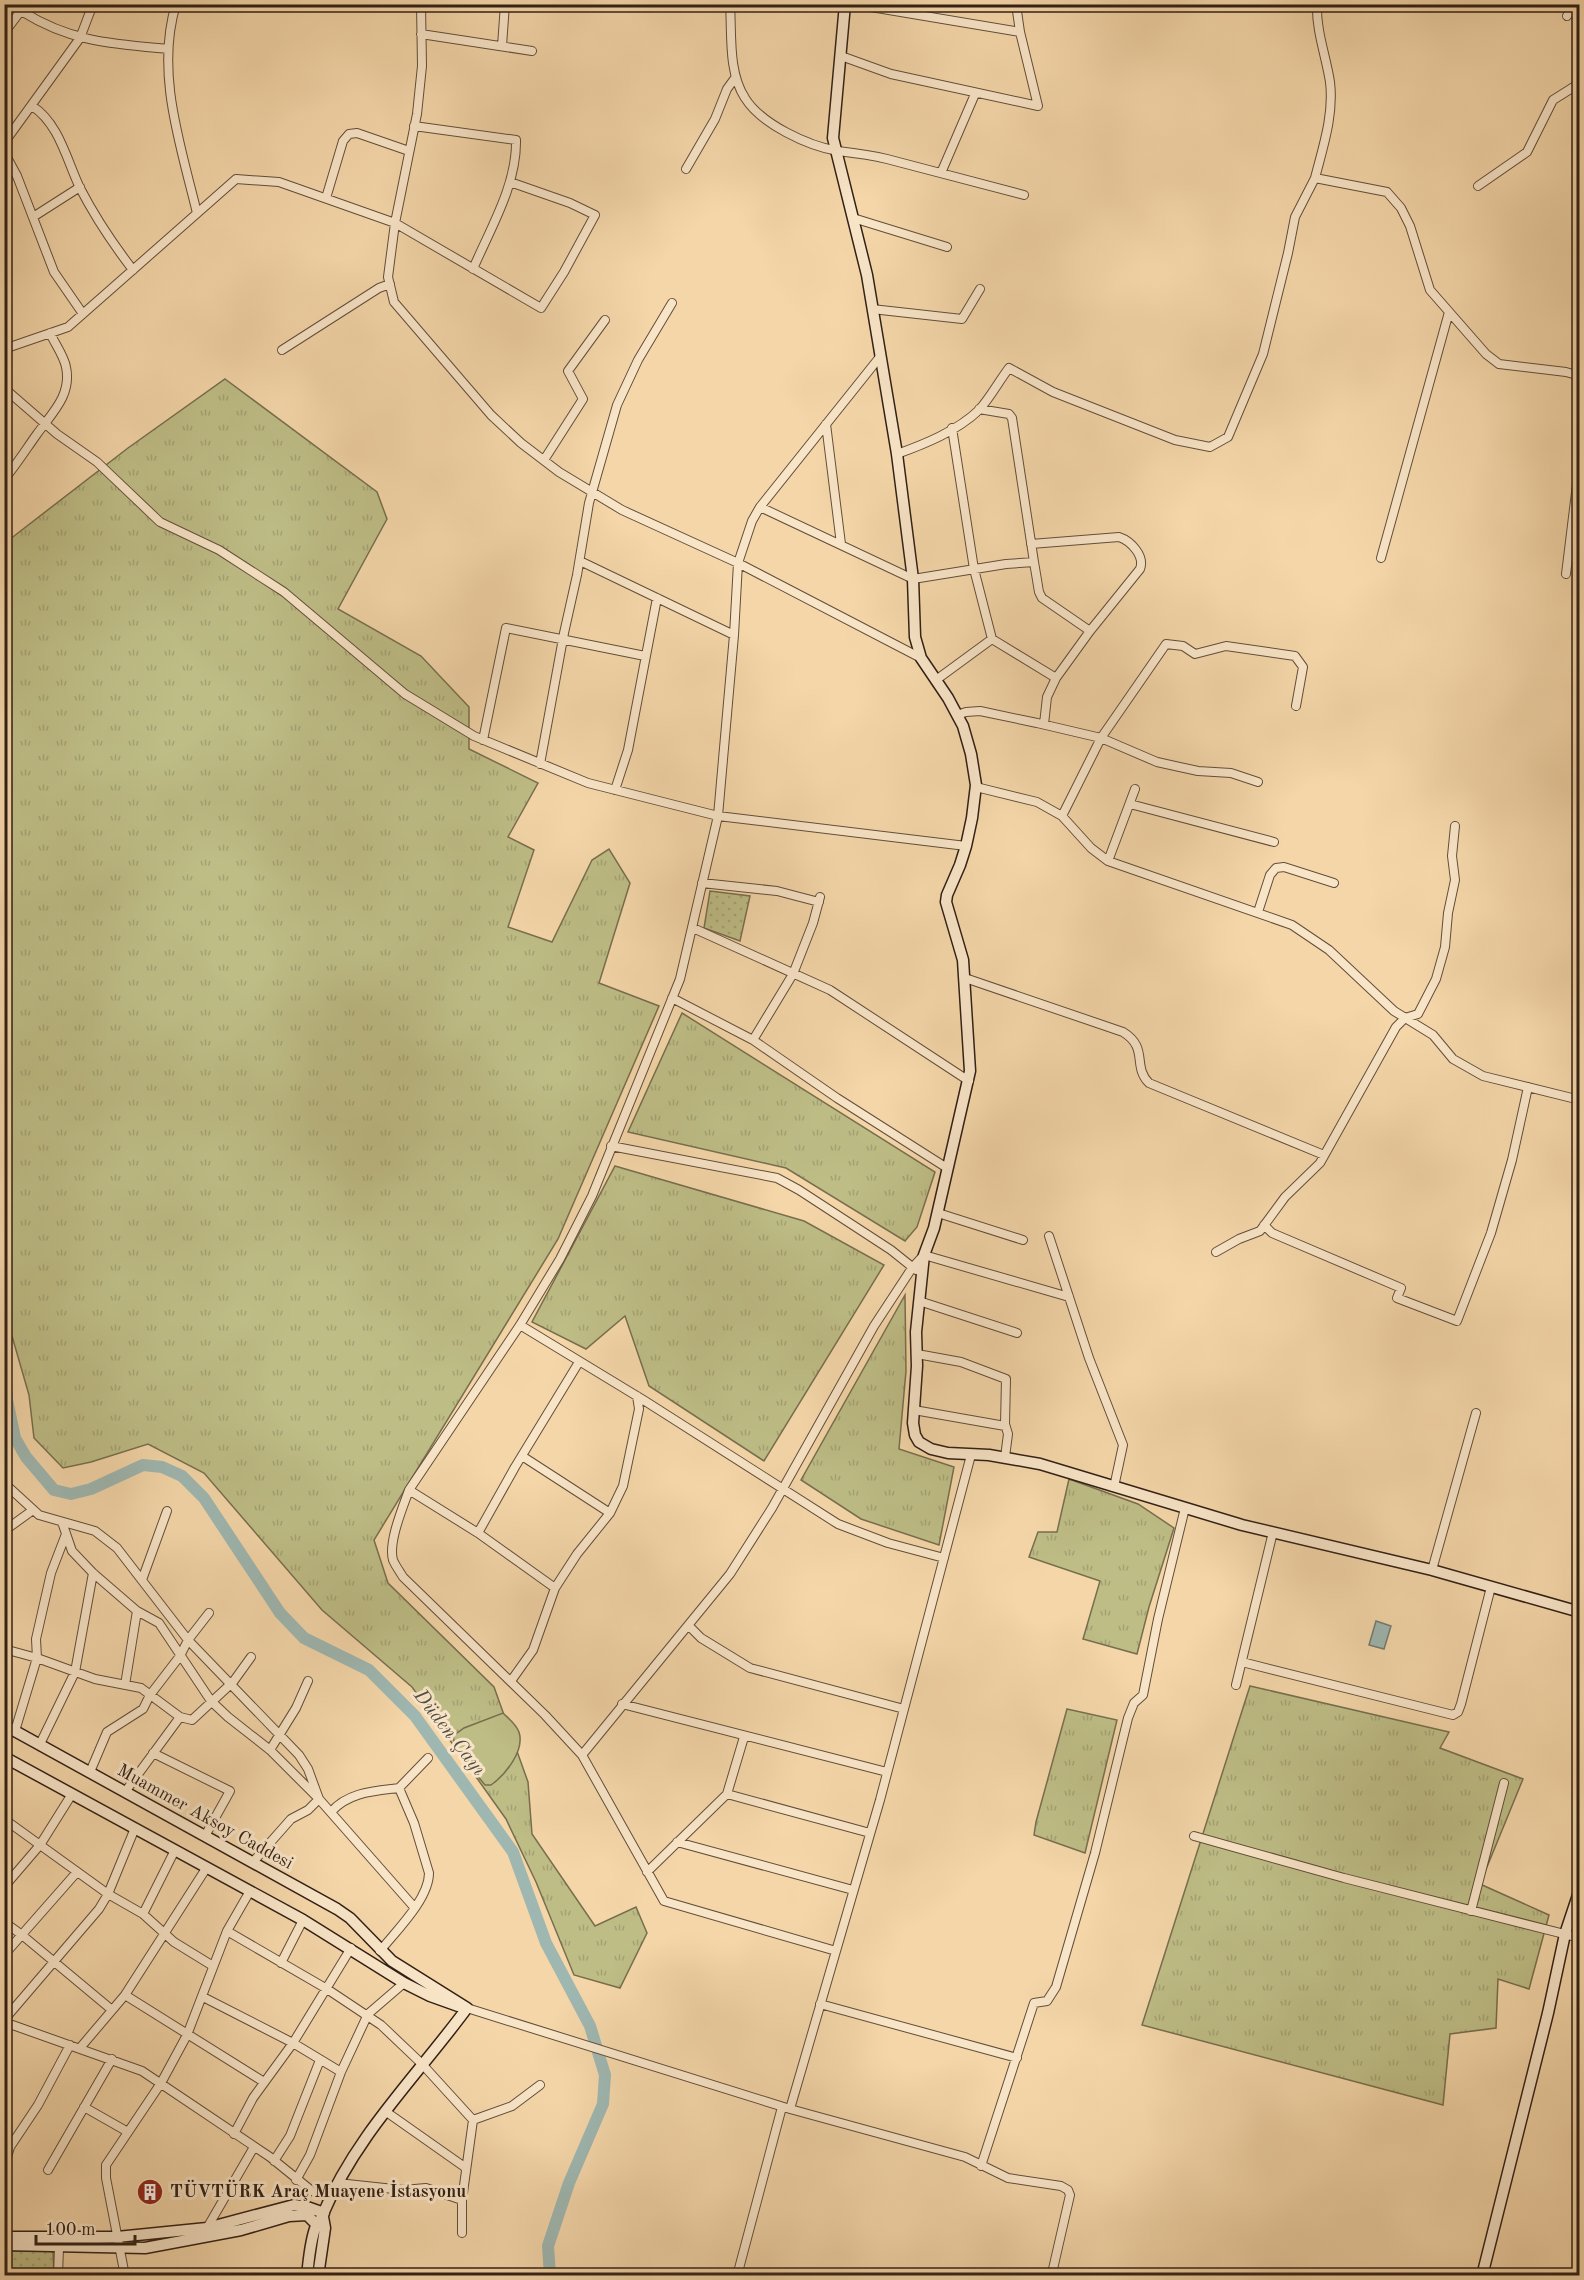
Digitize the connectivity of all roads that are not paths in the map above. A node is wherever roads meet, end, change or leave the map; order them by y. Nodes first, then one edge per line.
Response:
1 (93, 4) edge
2 (176, 4) edge
3 (421, 4) edge
4 (505, 4) edge
5 (729, 4) edge
6 (844, 4) edge
7 (853, 4) edge
8 (1016, 4) edge
9 (1317, 4) edge
10 (1575, 4) edge
11 (24, 8) edge
12 (1567, 16) dead end
13 (1020, 32) junction
14 (4, 33) edge
15 (421, 34) junction
16 (80, 38) junction
17 (502, 46) junction
18 (168, 49) junction
19 (532, 51) dead end
20 (841, 56) junction
21 (735, 78) junction
22 (1580, 83) edge
23 (975, 94) junction
24 (32, 105) junction
25 (414, 126) junction
26 (4, 143) edge
27 (837, 150) junction
28 (409, 151) junction
29 (4, 152) edge
30 (686, 170) dead end
31 (941, 173) junction
32 (1315, 178) junction
33 (510, 182) junction
34 (1478, 186) dead end
35 (80, 187) junction
36 (1024, 195) dead end
37 (326, 198) junction
38 (197, 213) junction
39 (33, 217) junction
40 (853, 218) junction
41 (395, 223) junction
42 (947, 247) dead end
43 (472, 269) junction
44 (133, 270) junction
45 (390, 284) junction
46 (980, 289) dead end
47 (672, 303) dead end
48 (872, 309) junction
49 (1449, 312) junction
50 (83, 314) junction
51 (605, 320) dead end
52 (50, 333) junction
53 (4, 349) edge
54 (282, 350) dead end
55 (879, 358) junction
56 (1580, 376) edge
57 (4, 388) edge
58 (979, 409) junction
59 (45, 423) junction
60 (826, 424) junction
61 (952, 428) junction
62 (897, 454) junction
63 (544, 460) junction
64 (1580, 460) edge
65 (4, 474) edge
66 (1578, 480) edge
67 (593, 493) junction
68 (760, 507) junction
69 (841, 544) junction
70 (1031, 544) junction
71 (1381, 558) dead end
72 (580, 561) junction
73 (1034, 562) junction
74 (738, 563) junction
75 (974, 569) junction
76 (1566, 574) dead end
77 (913, 579) junction
78 (657, 598) junction
79 (1089, 632) junction
80 (734, 635) junction
81 (563, 639) junction
82 (992, 639) junction
83 (645, 656) junction
84 (921, 658) junction
85 (1056, 678) junction
86 (936, 680) junction
87 (1296, 706) dead end
88 (957, 715) junction
89 (1044, 724) junction
90 (1101, 738) junction
91 (483, 740) junction
92 (540, 764) junction
93 (1258, 782) dead end
94 (976, 788) junction
95 (1135, 789) dead end
96 (615, 790) junction
97 (1130, 804) junction
98 (717, 816) junction
99 (1062, 816) junction
100 (1455, 826) dead end
101 (1274, 842) dead end
102 (966, 846) junction
103 (1108, 861) junction
104 (702, 883) junction
105 (1334, 883) dead end
106 (1258, 912) junction
107 (693, 928) junction
108 (793, 974) junction
109 (965, 978) junction
110 (672, 998) junction
111 (1405, 1018) junction
112 (753, 1040) junction
113 (969, 1081) junction
114 (1528, 1087) junction
115 (1580, 1100) edge
116 (611, 1146) junction
117 (1324, 1155) junction
118 (947, 1168) junction
119 (938, 1213) junction
120 (1264, 1226) junction
121 (1049, 1236) dead end
122 (1023, 1240) dead end
123 (1216, 1252) dead end
124 (924, 1255) junction
125 (917, 1271) junction
126 (1069, 1297) junction
127 (919, 1301) junction
128 (520, 1325) junction
129 (1017, 1333) dead end
130 (917, 1354) junction
131 (579, 1362) junction
132 (637, 1396) junction
133 (914, 1410) junction
134 (1476, 1413) dead end
135 (1005, 1426) junction
136 (971, 1455) junction
137 (522, 1456) junction
138 (1005, 1457) junction
139 (4, 1483) edge
140 (1114, 1487) junction
141 (783, 1489) junction
142 (409, 1490) junction
143 (1185, 1508) junction
144 (33, 1510) junction
145 (167, 1511) dead end
146 (610, 1513) junction
147 (62, 1522) junction
148 (4, 1531) edge
149 (1273, 1532) junction
150 (478, 1533) junction
151 (66, 1534) junction
152 (944, 1558) junction
153 (1432, 1570) junction
154 (93, 1573) junction
155 (142, 1580) junction
156 (555, 1587) junction
157 (1491, 1587) junction
158 (137, 1611) junction
159 (1580, 1612) edge
160 (209, 1613) dead end
161 (688, 1626) junction
162 (188, 1640) junction
163 (4, 1649) edge
164 (180, 1656) junction
165 (251, 1657) dead end
166 (37, 1658) junction
167 (1242, 1662) junction
168 (75, 1672) junction
169 (309, 1681) dead end
170 (511, 1681) junction
171 (125, 1685) junction
172 (229, 1685) junction
173 (1236, 1685) dead end
174 (150, 1695) junction
175 (211, 1701) junction
176 (622, 1704) junction
177 (904, 1709) junction
178 (180, 1717) junction
179 (10, 1728) edge
180 (280, 1735) junction
181 (744, 1737) junction
182 (40, 1744) junction
183 (270, 1750) junction
184 (153, 1753) junction
185 (582, 1755) junction
186 (4, 1757) edge
187 (428, 1758) dead end
188 (90, 1772) junction
189 (887, 1772) junction
190 (1504, 1782) dead end
191 (399, 1788) junction
192 (125, 1792) junction
193 (72, 1794) junction
194 (727, 1794) junction
195 (319, 1799) junction
196 (331, 1812) junction
197 (4, 1819) edge
198 (135, 1828) junction
199 (870, 1833) junction
200 (205, 1836) junction
201 (1194, 1836) dead end
202 (676, 1842) junction
203 (40, 1845) junction
204 (176, 1850) junction
205 (253, 1862) junction
206 (207, 1867) junction
207 (77, 1872) junction
208 (647, 1872) junction
209 (4, 1887) edge
210 (1580, 1889) edge
211 (853, 1890) junction
212 (250, 1891) junction
213 (108, 1894) junction
214 (414, 1907) junction
215 (1471, 1911) junction
216 (143, 1914) junction
217 (303, 1920) junction
218 (4, 1922) edge
219 (226, 1931) junction
220 (164, 1934) junction
221 (1565, 1934) junction
222 (22, 1935) junction
223 (1580, 1938) edge
224 (351, 1948) junction
225 (380, 1951) junction
226 (836, 1951) junction
227 (4, 1955) edge
228 (281, 1962) junction
229 (54, 1963) junction
230 (213, 1966) junction
231 (404, 1983) junction
232 (327, 1989) junction
233 (125, 1995) junction
234 (203, 1997) junction
235 (820, 2004) junction
236 (467, 2008) junction
237 (112, 2010) junction
238 (368, 2014) junction
239 (4, 2021) edge
240 (187, 2035) junction
241 (293, 2043) junction
242 (70, 2045) junction
243 (80, 2048) junction
244 (1017, 2058) junction
245 (112, 2059) junction
246 (320, 2060) junction
247 (422, 2064) junction
248 (341, 2072) junction
249 (264, 2082) junction
250 (161, 2083) junction
251 (540, 2085) dead end
252 (84, 2107) junction
253 (786, 2108) junction
254 (385, 2111) junction
255 (473, 2120) junction
256 (128, 2132) junction
257 (234, 2134) junction
258 (254, 2147) junction
259 (274, 2161) junction
260 (981, 2166) junction
261 (4, 2167) edge
262 (466, 2168) junction
263 (48, 2170) dead end
264 (296, 2180) junction
265 (338, 2183) junction
266 (312, 2191) junction
267 (330, 2198) junction
268 (462, 2200) junction
269 (307, 2211) junction
270 (321, 2217) junction
271 (207, 2228) junction
272 (167, 2232) junction
273 (462, 2233) dead end
274 (4, 2237) edge
275 (117, 2237) junction
276 (172, 2243) junction
277 (4, 2246) edge
278 (59, 2247) junction
279 (119, 2249) junction
280 (58, 2276) edge
281 (125, 2276) edge
282 (307, 2276) edge
283 (318, 2276) edge
284 (737, 2276) edge
285 (1048, 2276) edge
286 (1482, 2276) edge

1 - 16 street
2 - 18 street
3 - 15 street
4 - 17 street
5 - 21 street
6 - 20 street
7 - 13 street
8 - 13 street
9 - 32 street
10 - 12 street
11 - 14 street
11 - 16 street
13 - 23 street
15 - 17 street
15 - 25 street
16 - 18 street
16 - 24 street
17 - 19 street
18 - 38 street
20 - 23 street
20 - 27 street
21 - 27 street
21 - 30 street
22 - 34 street
23 - 31 street
24 - 26 street
24 - 35 street
25 - 28 street
25 - 33 street
27 - 31 street
27 - 40 street
28 - 37 street
28 - 41 street
29 - 39 street
31 - 36 street
32 - 49 street
32 - 58 street
33 - 43 street
33 - 43 street
35 - 39 street
35 - 44 street
37 - 38 street
37 - 41 street
38 - 44 street
39 - 50 street
40 - 42 street
40 - 48 street
41 - 43 street
41 - 45 street
44 - 50 street
45 - 54 street
45 - 63 street
46 - 48 street
47 - 67 street
48 - 55 street
49 - 56 street
49 - 71 street
50 - 52 street
51 - 63 street
52 - 53 street
52 - 59 street
55 - 60 street
55 - 62 street
57 - 59 street
58 - 61 street
58 - 70 street
59 - 65 street
59 - 91 street
60 - 68 street
60 - 69 street
61 - 62 street
61 - 75 street
62 - 77 street
63 - 67 street
64 - 66 street
66 - 76 street
67 - 72 street
67 - 74 street
68 - 69 street
68 - 74 street
69 - 77 street
70 - 73 street
70 - 79 street
72 - 78 street
72 - 81 street
73 - 75 street
73 - 79 street
74 - 80 street
74 - 84 street
75 - 77 street
75 - 82 street
77 - 84 street
78 - 80 street
78 - 83 street
79 - 85 street
80 - 98 street
81 - 83 street
81 - 91 street
81 - 92 street
82 - 85 street
82 - 86 street
83 - 96 street
84 - 86 street
85 - 89 street
86 - 88 street
87 - 90 street
88 - 89 street
88 - 94 street
89 - 90 street
90 - 93 street
90 - 99 street
91 - 92 street
92 - 96 street
94 - 99 street
94 - 102 street
95 - 97 street
96 - 98 street
97 - 101 street
97 - 103 street
98 - 102 street
98 - 104 street
99 - 103 street
100 - 111 street
102 - 109 street
103 - 106 street
104 - 107 street
104 - 108 street
105 - 106 street
106 - 111 street
107 - 108 street
107 - 110 street
108 - 112 street
108 - 113 street
109 - 113 street
109 - 117 street
110 - 112 street
110 - 116 street
111 - 114 street
111 - 117 street
112 - 118 street
113 - 118 street
114 - 115 street
114 - 120 street
116 - 125 street
116 - 128 street
117 - 120 street
118 - 119 street
119 - 122 street
119 - 124 street
120 - 123 street
121 - 126 street
124 - 125 street
124 - 126 street
125 - 127 street
125 - 141 street
126 - 140 street
127 - 129 street
127 - 130 street
128 - 131 street
128 - 142 street
130 - 133 street
130 - 135 street
131 - 132 street
131 - 137 street
132 - 141 street
132 - 146 street
133 - 135 street
133 - 136 street
134 - 153 street
135 - 138 street
136 - 138 street
136 - 152 street
137 - 146 street
137 - 150 street
138 - 140 street
139 - 144 street
140 - 143 street
141 - 152 street
141 - 161 street
142 - 150 street
142 - 170 street
143 - 149 street
143 - 244 street
144 - 147 street
144 - 148 street
145 - 155 street
146 - 156 street
147 - 151 street
147 - 155 street
149 - 153 street
149 - 167 street
150 - 156 street
151 - 154 street
151 - 166 street
152 - 177 street
153 - 157 street
154 - 158 street
154 - 168 street
155 - 162 street
156 - 170 street
157 - 159 street
157 - 167 street
158 - 164 street
158 - 171 street
160 - 162 street
161 - 176 street
161 - 177 street
162 - 164 street
162 - 172 street
163 - 166 street
164 - 174 street
164 - 175 street
165 - 172 street
166 - 168 street
166 - 179 street
167 - 173 street
168 - 171 street
168 - 182 street
169 - 180 street
170 - 185 street
171 - 174 street
172 - 175 street
172 - 180 street
174 - 178 street
174 - 188 street
175 - 178 street
175 - 183 street
176 - 181 street
176 - 185 street
177 - 189 street
178 - 184 street
179 - 182 street, Muammer Aksoy Caddesi
180 - 183 street
180 - 195 street
181 - 189 street
181 - 194 street
182 - 188 street, Muammer Aksoy Caddesi
183 - 195 street
184 - 192 street
184 - 200 street
185 - 208 street
186 - 193 street
187 - 191 street
188 - 192 street, Muammer Aksoy Caddesi
189 - 199 street
190 - 215 street
191 - 196 street
191 - 214 street
192 - 200 street, Muammer Aksoy Caddesi
193 - 198 street
193 - 203 street
194 - 199 street
194 - 202 street
195 - 196 street
195 - 205 street
196 - 214 street
197 - 203 street
198 - 204 street
198 - 213 street
199 - 211 street
200 - 205 street, Muammer Aksoy Caddesi
201 - 215 street
202 - 208 street
202 - 211 street
203 - 207 street
203 - 209 street
204 - 206 street
204 - 216 street
205 - 225 street, Muammer Aksoy Caddesi
206 - 212 street
206 - 220 street
207 - 213 street
207 - 222 street
208 - 226 street
210 - 221 street
211 - 226 street
212 - 217 street
212 - 219 street
213 - 216 street
213 - 229 street
214 - 225 street
215 - 221 street
216 - 220 street
217 - 224 street
217 - 228 street
218 - 222 street
219 - 228 street
219 - 230 street
220 - 230 street
220 - 233 street
221 - 223 street
221 - 286 street
222 - 227 street
222 - 229 street
224 - 231 street
224 - 232 street
225 - 236 street, Muammer Aksoy Caddesi
226 - 235 street
228 - 232 street
229 - 237 street
229 - 239 street
230 - 234 street
231 - 236 street
231 - 238 street
232 - 238 street
232 - 241 street
233 - 237 street
233 - 240 street
234 - 240 street
234 - 241 street
235 - 244 street
235 - 253 street
236 - 247 street
236 - 253 street
237 - 243 street
238 - 247 street
238 - 248 street
239 - 242 street
240 - 249 street
240 - 250 street
241 - 246 street
241 - 249 street
242 - 243 street
242 - 261 street
243 - 245 street
244 - 260 street
245 - 250 street
245 - 252 street
246 - 248 street
246 - 259 street
247 - 254 street
247 - 255 street
248 - 264 street
249 - 257 street
250 - 256 street
250 - 257 street
251 - 255 street
252 - 256 street
252 - 263 street
253 - 260 street
253 - 284 street
254 - 262 street
254 - 265 street
255 - 262 street
256 - 275 street
257 - 258 street
258 - 259 street
258 - 271 street
259 - 264 street
260 - 285 street
262 - 268 street
264 - 266 street
265 - 267 street
265 - 268 street
266 - 267 street
266 - 269 street
267 - 270 street
268 - 273 street
269 - 270 street
269 - 271 street
269 - 276 street
270 - 282 street
270 - 283 street
271 - 272 street
272 - 275 street
272 - 276 street
274 - 275 street
275 - 279 street
276 - 279 street
277 - 278 street
278 - 279 street
278 - 280 street
279 - 281 street

